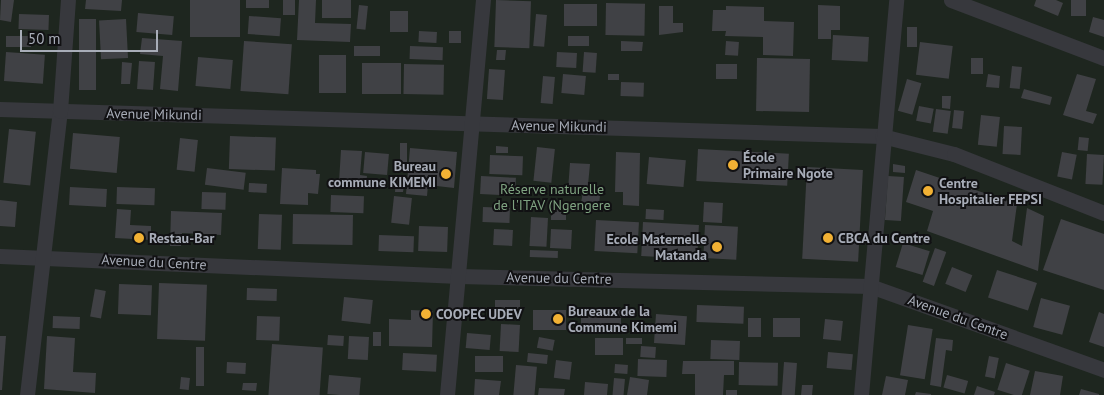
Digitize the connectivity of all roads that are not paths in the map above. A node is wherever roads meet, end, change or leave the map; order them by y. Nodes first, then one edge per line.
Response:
1 (68, 0) edge
2 (483, 0) edge
3 (896, 0) edge
4 (951, 0) edge
5 (1104, 58) edge
6 (0, 109) edge
7 (60, 111) junction
8 (472, 125) junction
9 (882, 136) junction
10 (1104, 213) edge
11 (0, 256) edge
12 (42, 257) junction
13 (459, 276) junction
14 (870, 286) junction
15 (1104, 370) edge
16 (27, 395) edge
17 (447, 395) edge
18 (861, 395) edge

1 - 7 street
2 - 8 street
3 - 9 street
4 - 5 street
6 - 7 street, Avenue Mikundi
7 - 8 street, Avenue Mikundi
7 - 12 street
8 - 9 street, Avenue Mikundi
8 - 13 street
9 - 10 street, Avenue Mikundi
9 - 14 street
11 - 12 street, Avenue du Centre
12 - 13 street, Avenue du Centre
12 - 16 street
13 - 14 street, Avenue du Centre
13 - 17 street
14 - 15 street, Avenue du Centre
14 - 18 street

